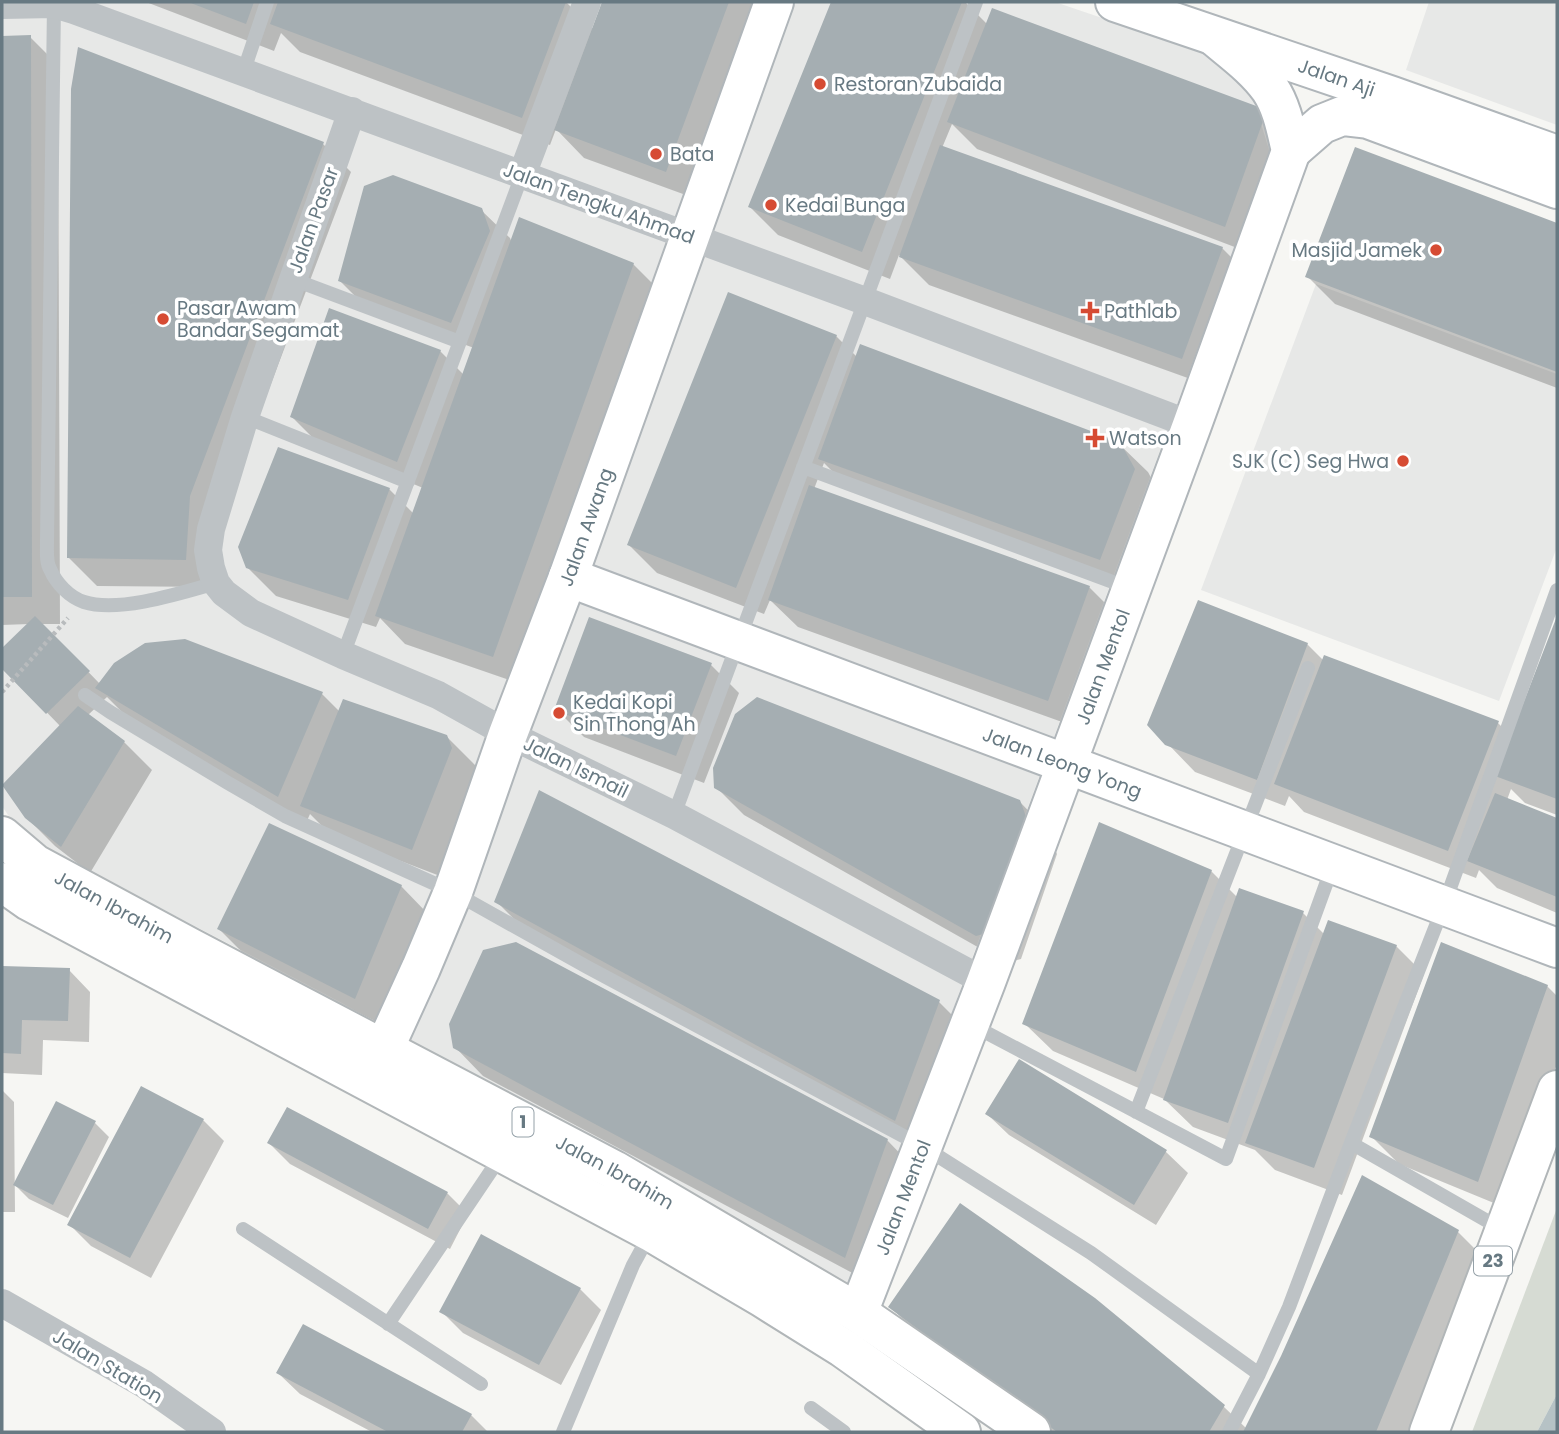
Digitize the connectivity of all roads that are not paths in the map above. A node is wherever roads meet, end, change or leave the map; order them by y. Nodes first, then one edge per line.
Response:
1 (267, 2) edge
2 (587, 2) edge
3 (774, 2) edge
4 (976, 2) edge
5 (1115, 2) edge
6 (54, 4) junction
7 (2, 5) edge
8 (1214, 37) junction
9 (243, 73) junction
10 (352, 111) junction
11 (1291, 151) junction
12 (1557, 155) edge
13 (522, 175) junction
14 (1557, 189) edge
15 (689, 236) junction
16 (292, 279) junction
17 (865, 301) junction
18 (460, 342) junction
19 (245, 417) junction
20 (1192, 425) junction
21 (803, 467) junction
22 (408, 482) junction
23 (568, 577) junction
24 (216, 583) junction
25 (1131, 589) junction
26 (1557, 590) edge
27 (738, 641) junction
28 (343, 655) junction
29 (1308, 668) dead end
30 (85, 695) dead end
31 (508, 734) junction
32 (1066, 764) junction
33 (674, 815) junction
34 (1244, 831) junction
35 (2, 836) edge
36 (1334, 864) junction
37 (2, 882) edge
38 (453, 891) junction
39 (1444, 905) junction
40 (1557, 948) edge
41 (986, 982) junction
42 (970, 1024) junction
43 (384, 1049) junction
44 (1557, 1090) edge
45 (1136, 1112) junction
46 (1351, 1143) junction
47 (922, 1146) junction
48 (503, 1153) junction
49 (243, 1229) dead end
50 (1505, 1230) junction
51 (651, 1231) junction
52 (2, 1303) edge
53 (858, 1313) junction
54 (388, 1324) junction
55 (1259, 1374) junction
56 (481, 1384) dead end
57 (811, 1408) dead end
58 (212, 1432) edge
59 (563, 1432) edge
60 (844, 1432) edge
61 (961, 1432) edge
62 (1031, 1432) edge
63 (1228, 1432) edge
64 (1429, 1432) edge

1 - 9 lane
2 - 13 street
3 - 15 main road, Jalan Awang
4 - 17 lane
5 - 8 main road, Jalan Aji
6 - 7 street, Jalan Tengku Ahmad
6 - 9 street, Jalan Tengku Ahmad
6 - 24 lane
8 - 11 main road
8 - 12 main road, Jalan Aji
9 - 10 street, Jalan Tengku Ahmad
10 - 13 street, Jalan Tengku Ahmad
10 - 16 street, Jalan Pasar
11 - 14 main road, Jalan Aji
11 - 20 main road, Jalan Mentol
13 - 15 street, Jalan Tengku Ahmad
13 - 18 lane
15 - 17 street, Jalan Tengku Ahmad
15 - 23 main road, Jalan Awang
16 - 18 lane
16 - 19 street, Jalan Pasar
17 - 20 street, Jalan Tengku Ahmad
17 - 21 lane
18 - 22 lane
19 - 22 lane
19 - 24 street, Jalan Pasar
20 - 25 main road, Jalan Mentol
21 - 25 lane
21 - 27 lane
22 - 28 lane
23 - 27 main road, Jalan Leong Yong
23 - 31 main road, Jalan Awang
24 - 28 street, Jalan Ismail
25 - 32 main road, Jalan Mentol
26 - 39 lane
27 - 32 main road, Jalan Leong Yong
27 - 33 lane
28 - 31 street, Jalan Ismail
29 - 34 lane
30 - 38 lane
31 - 33 street, Jalan Ismail
31 - 38 main road, Jalan Awang
32 - 34 main road, Jalan Leong Yong
32 - 41 main road, Jalan Mentol
33 - 41 street, Jalan Ismail
34 - 36 main road, Jalan Leong Yong
34 - 45 lane
35 - 43 main road, Jalan Ibrahim / 1
36 - 39 main road, Jalan Leong Yong
36 - 45 lane
37 - 48 main road, Jalan Ibrahim / 1
38 - 43 main road, Jalan Awang
38 - 47 lane
39 - 40 main road, Jalan Leong Yong
39 - 46 lane
41 - 42 main road, Jalan Mentol
42 - 45 lane
42 - 47 main road, Jalan Mentol
43 - 53 main road, Jalan Ibrahim / 1
44 - 50 main road, 23
46 - 50 lane
46 - 55 lane
47 - 53 main road, Jalan Mentol
47 - 55 lane
48 - 51 main road, Jalan Ibrahim / 1
48 - 54 lane
49 - 54 lane
50 - 64 main road, 23
51 - 59 lane
51 - 61 main road, Jalan Ibrahim / 1
52 - 58 street, Jalan Station
53 - 62 main road, Jalan Ibrahim / 1
54 - 56 lane
55 - 63 lane
57 - 60 lane

